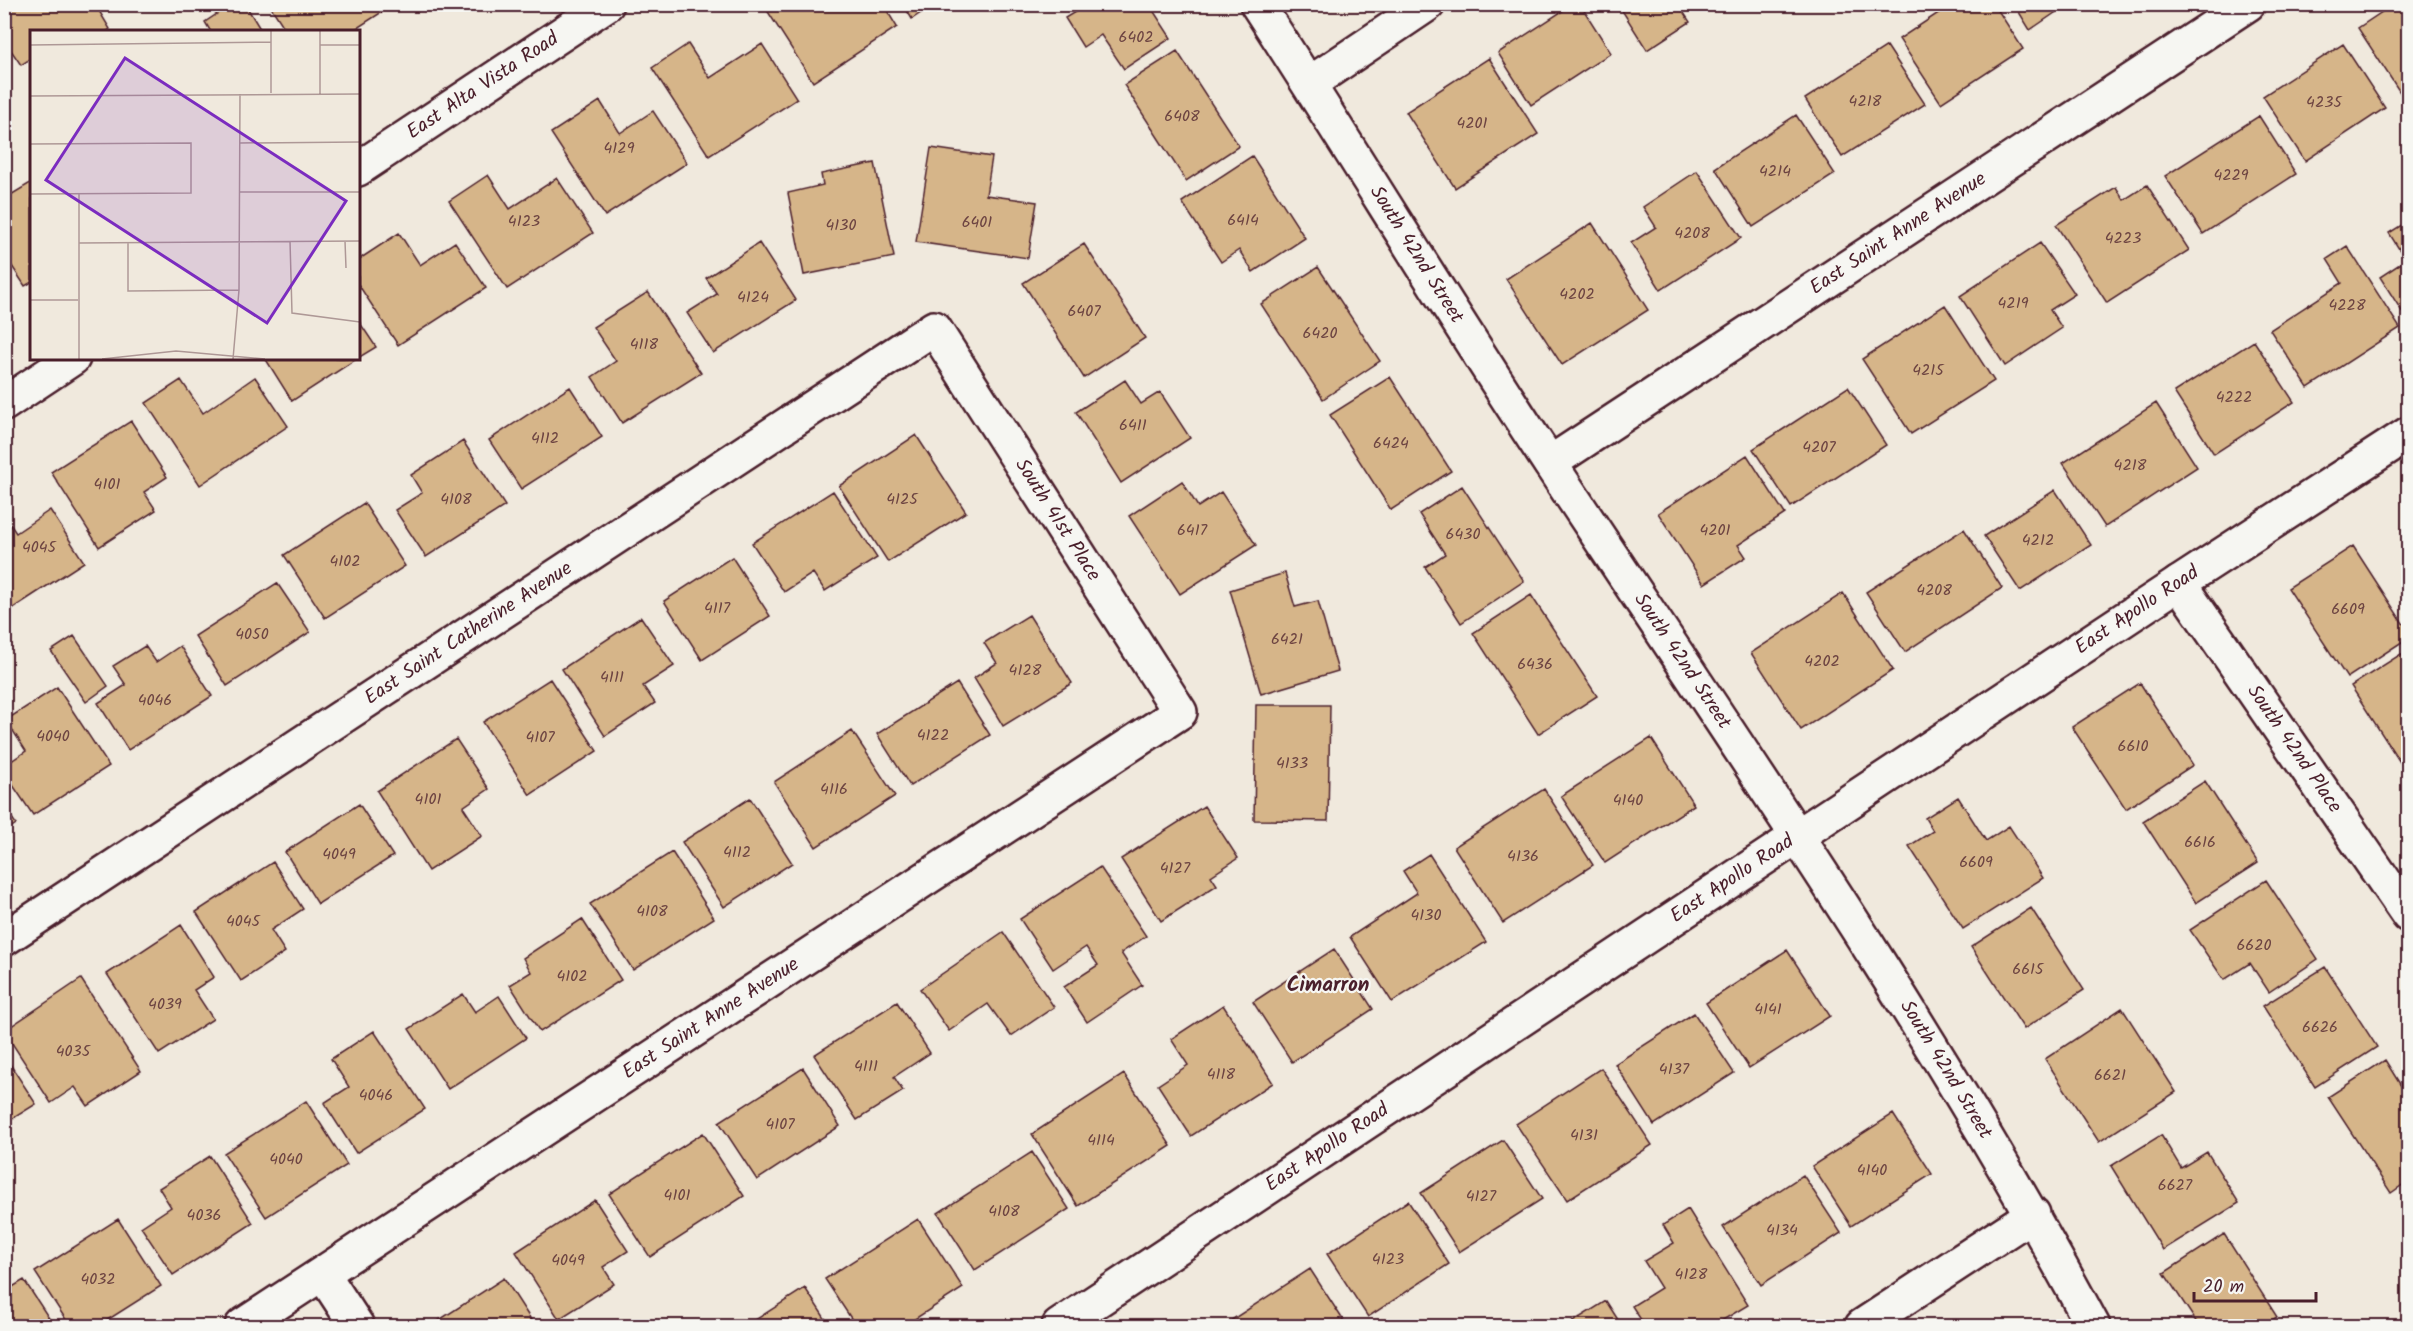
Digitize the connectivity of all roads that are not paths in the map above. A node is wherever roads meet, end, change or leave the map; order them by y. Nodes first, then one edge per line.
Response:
1 (607, 4) edge
2 (1257, 4) edge
3 (1428, 4) edge
4 (2248, 4) edge
5 (1309, 84) junction
6 (360, 168) edge
7 (934, 328) joint
8 (70, 360) edge
9 (4, 404) edge
10 (2409, 434) edge
11 (1550, 463) junction
12 (2179, 583) junction
13 (1180, 712) joint
14 (1799, 837) junction
15 (2409, 915) edge
16 (4, 939) edge
17 (2032, 1214) junction
18 (323, 1274) junction
19 (242, 1326) edge
20 (357, 1326) edge
21 (1059, 1326) edge
22 (1862, 1326) edge
23 (2093, 1326) edge

1 - 6 street, East Alta Vista Road
2 - 5 street, South 42nd Street
3 - 5 street
4 - 11 street, East Saint Anne Avenue
5 - 11 street, South 42nd Street
7 - 13 street, South 41st Place
7 - 16 street, East Saint Catherine Avenue
8 - 9 street
10 - 12 street, East Apollo Road
11 - 14 street, South 42nd Street
12 - 14 street, East Apollo Road
12 - 15 street, South 42nd Place
13 - 18 street, East Saint Anne Avenue
14 - 17 street, South 42nd Street
14 - 21 street, East Apollo Road
17 - 22 street
17 - 23 street, South 42nd Street
18 - 19 street, East Saint Anne Avenue
18 - 20 street

